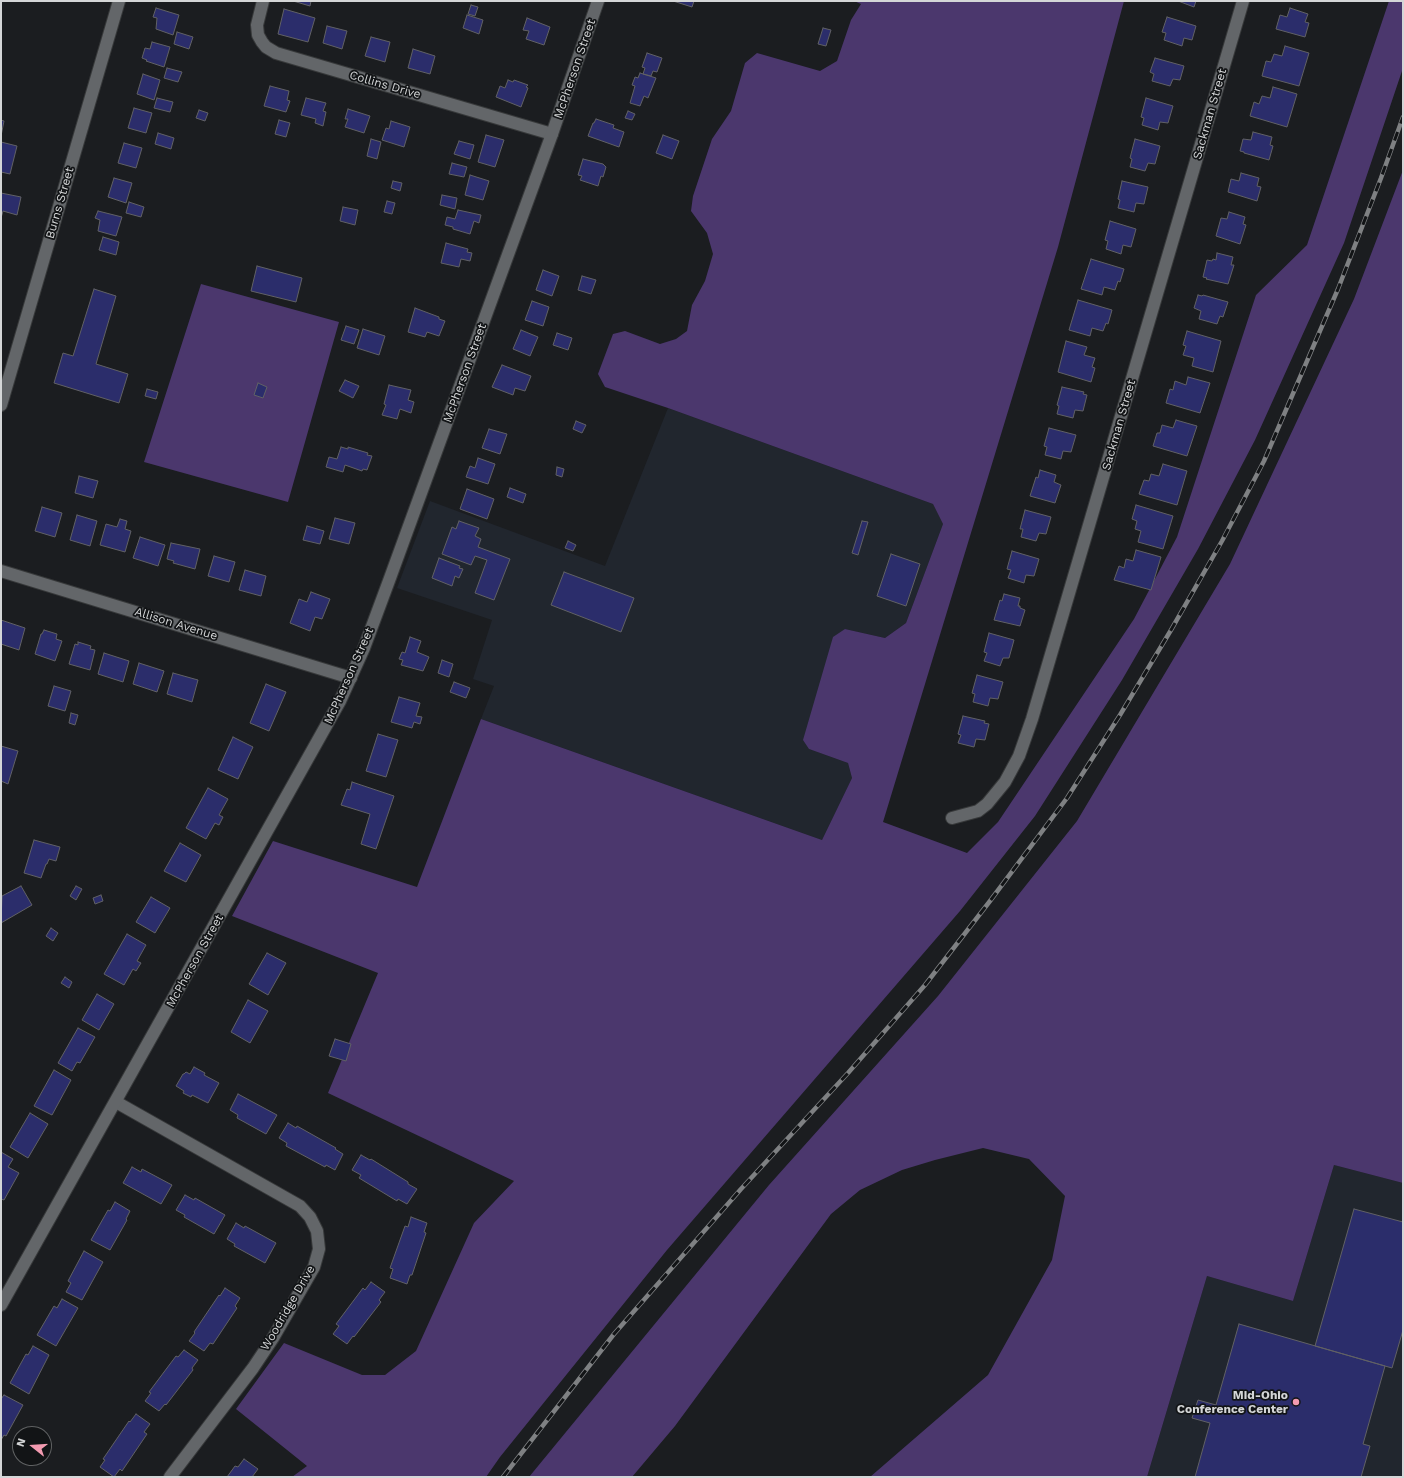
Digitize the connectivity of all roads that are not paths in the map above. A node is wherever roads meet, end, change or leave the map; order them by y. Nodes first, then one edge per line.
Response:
1 (119, 1) edge
2 (263, 1) edge
3 (598, 1) edge
4 (1243, 1) edge
5 (552, 134) junction
6 (1, 405) edge
7 (1, 571) edge
8 (351, 678) junction
9 (952, 818) dead end
10 (116, 1102) junction
11 (1, 1305) edge
12 (170, 1477) edge

1 - 6 street, Burns Street
2 - 5 street, Collins Drive
3 - 5 street, McPherson Street
4 - 9 street, Sackman Street
5 - 8 street, McPherson Street
7 - 8 street, Allison Avenue
8 - 10 street, McPherson Street
10 - 11 street, McPherson Street
10 - 12 street, Woodridge Drive

